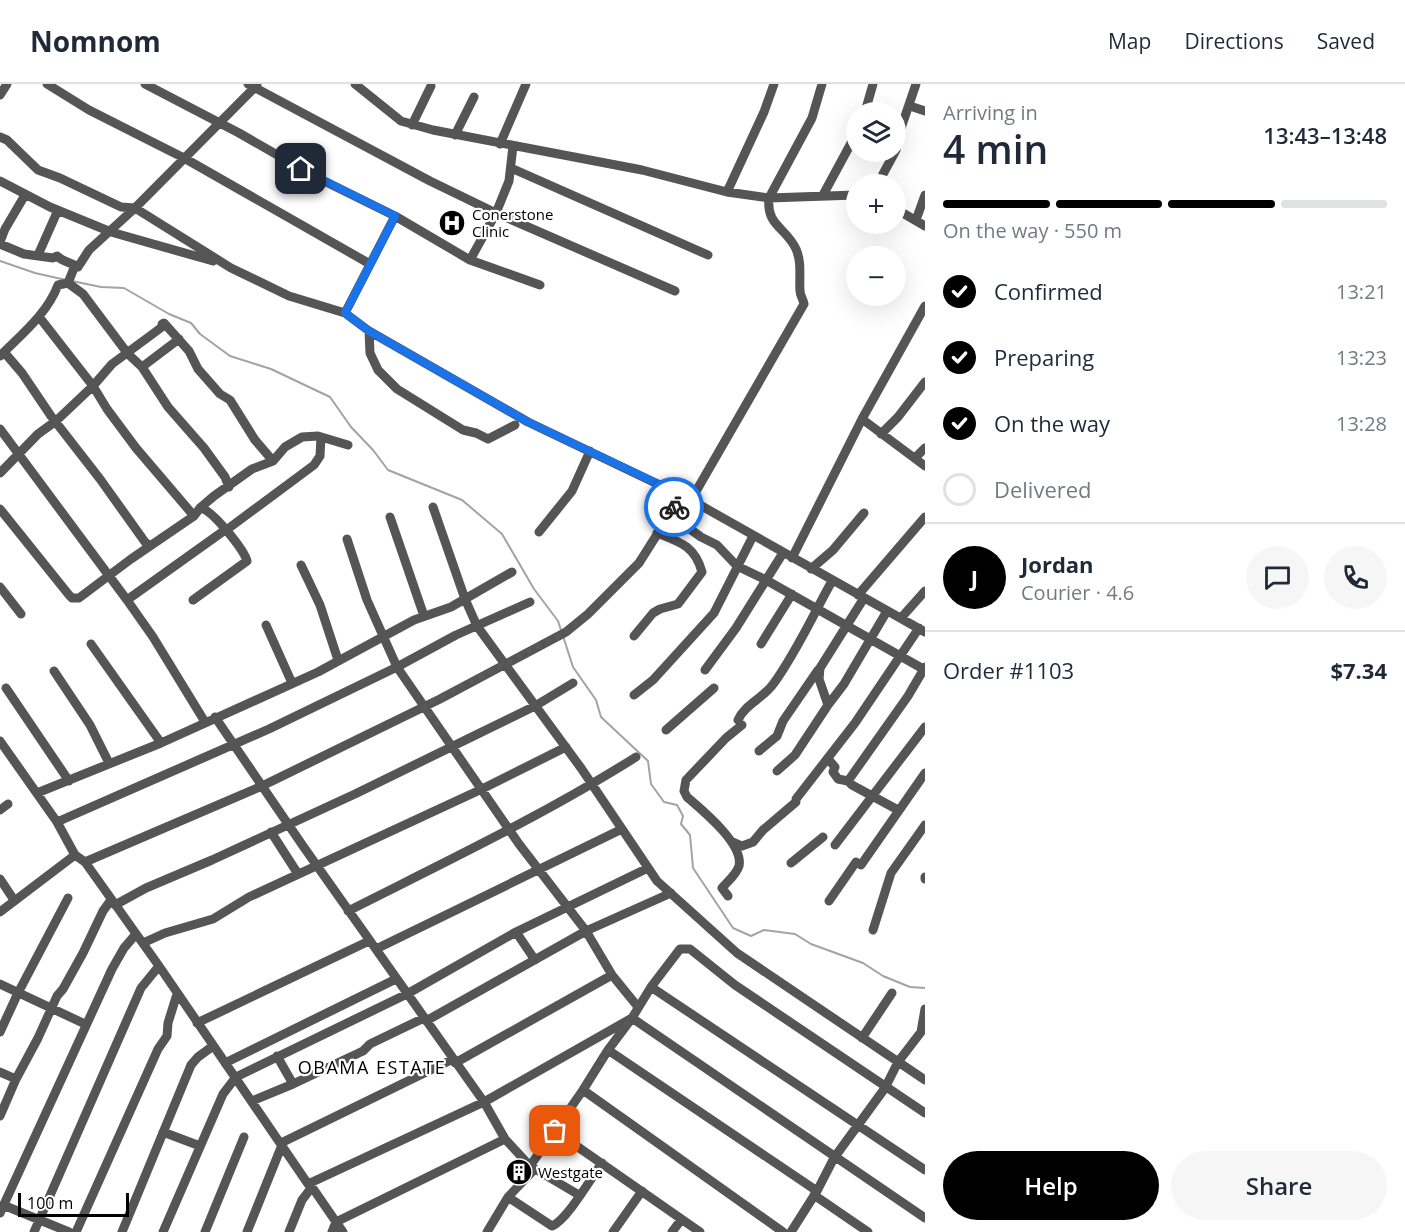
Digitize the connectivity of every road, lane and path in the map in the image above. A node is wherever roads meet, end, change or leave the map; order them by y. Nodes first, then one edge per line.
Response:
1 (7, 84) edge
2 (47, 84) edge
3 (145, 84) edge
4 (355, 84) edge
5 (526, 84) edge
6 (774, 84) edge
7 (822, 84) edge
8 (873, 84) edge
9 (916, 84) edge
10 (253, 85) edge
11 (431, 86) edge
12 (0, 95) edge
13 (474, 97) dead end
14 (868, 102) edge
15 (910, 106) junction
16 (925, 111) edge
17 (906, 116) edge
18 (220, 124) junction
19 (412, 125) junction
20 (455, 135) junction
21 (0, 136) edge
22 (500, 144) junction
23 (513, 146) junction
24 (846, 152) edge
25 (184, 158) junction
26 (511, 168) junction
27 (0, 181) edge
28 (727, 192) junction
29 (25, 195) junction
30 (823, 195) junction
31 (846, 195) edge
32 (925, 195) edge
33 (769, 198) junction
34 (135, 208) junction
35 (58, 210) junction
36 (496, 213) junction
37 (906, 214) edge
38 (395, 216) junction
39 (916, 220) junction
40 (925, 226) edge
41 (111, 231) junction
42 (0, 243) edge
43 (38, 255) junction
44 (708, 255) dead end
45 (470, 260) junction
46 (225, 264) junction
47 (370, 264) junction
48 (78, 267) junction
49 (68, 283) junction
50 (540, 285) dead end
51 (675, 291) dead end
52 (925, 306) edge
53 (345, 313) junction
54 (40, 318) junction
55 (369, 331) junction
56 (179, 339) junction
57 (2, 354) edge
58 (128, 354) junction
59 (142, 367) junction
60 (925, 382) edge
61 (93, 386) junction
62 (862, 420) junction
63 (56, 421) junction
64 (515, 425) dead end
65 (0, 429) edge
66 (881, 434) junction
67 (321, 437) junction
68 (348, 445) dead end
69 (925, 448) edge
70 (590, 451) junction
71 (19, 454) junction
72 (915, 458) junction
73 (273, 461) junction
74 (925, 466) edge
75 (0, 473) edge
76 (229, 487) junction
77 (682, 495) junction
78 (691, 500) junction
79 (433, 507) dead end
80 (200, 508) junction
81 (864, 513) dead end
82 (669, 514) junction
83 (2, 515) edge
84 (194, 516) junction
85 (390, 517) dead end
86 (925, 517) edge
87 (225, 530) junction
88 (538, 532) dead end
89 (657, 532) junction
90 (753, 536) junction
91 (347, 539) dead end
92 (150, 546) junction
93 (783, 553) junction
94 (792, 558) junction
95 (301, 565) dead end
96 (737, 566) junction
97 (811, 569) junction
98 (512, 572) dead end
99 (110, 575) junction
100 (766, 580) junction
101 (832, 580) junction
102 (0, 587) edge
103 (925, 591) edge
104 (792, 594) junction
105 (861, 597) junction
106 (465, 599) junction
107 (127, 600) junction
108 (193, 600) dead end
109 (530, 602) dead end
110 (817, 608) junction
111 (887, 611) junction
112 (21, 614) dead end
113 (424, 616) junction
114 (901, 618) junction
115 (846, 624) junction
116 (266, 625) dead end
117 (477, 626) junction
118 (922, 630) edge
119 (383, 636) junction
120 (634, 636) dead end
121 (870, 638) junction
122 (91, 644) dead end
123 (761, 644) dead end
124 (899, 656) junction
125 (338, 660) junction
126 (505, 665) junction
127 (397, 668) junction
128 (820, 668) junction
129 (925, 669) edge
130 (705, 670) dead end
131 (54, 671) dead end
132 (292, 683) junction
133 (573, 683) dead end
134 (6, 688) dead end
135 (714, 688) dead end
136 (634, 695) dead end
137 (828, 705) junction
138 (424, 706) junction
139 (535, 706) junction
140 (215, 717) junction
141 (205, 722) junction
142 (925, 727) edge
143 (666, 730) dead end
144 (0, 741) edge
145 (161, 743) junction
146 (233, 744) junction
147 (453, 746) junction
148 (566, 747) junction
149 (759, 751) dead end
150 (636, 757) dead end
151 (828, 759) junction
152 (109, 763) junction
153 (777, 771) dead end
154 (925, 773) edge
155 (69, 781) junction
156 (849, 781) junction
157 (593, 784) junction
158 (261, 786) junction
159 (482, 789) junction
160 (37, 793) junction
161 (873, 797) junction
162 (898, 810) junction
163 (57, 822) junction
164 (289, 825) junction
165 (925, 825) edge
166 (510, 829) junction
167 (622, 829) junction
168 (271, 832) junction
169 (823, 837) dead end
170 (733, 842) junction
171 (835, 845) dead end
172 (75, 855) junction
173 (85, 862) junction
174 (791, 863) dead end
175 (317, 866) junction
176 (538, 868) junction
177 (648, 868) junction
178 (298, 874) junction
179 (0, 879) edge
180 (671, 893) junction
181 (728, 896) dead end
182 (68, 898) dead end
183 (14, 900) junction
184 (829, 900) dead end
185 (113, 903) junction
186 (566, 907) junction
187 (348, 911) junction
188 (0, 912) edge
189 (873, 930) dead end
190 (586, 931) junction
191 (516, 932) junction
192 (136, 934) junction
193 (369, 941) junction
194 (143, 943) junction
195 (375, 949) junction
196 (535, 960) junction
197 (159, 966) junction
198 (612, 975) junction
199 (396, 979) junction
200 (0, 984) edge
201 (651, 987) junction
202 (18, 993) junction
203 (892, 993) dead end
204 (177, 994) junction
205 (407, 994) junction
206 (52, 1007) junction
207 (638, 1007) junction
208 (925, 1010) edge
209 (632, 1018) junction
210 (424, 1019) junction
211 (197, 1023) junction
212 (86, 1024) junction
213 (0, 1032) edge
214 (862, 1038) junction
215 (213, 1046) junction
216 (608, 1050) junction
217 (277, 1056) junction
218 (454, 1061) junction
219 (898, 1062) junction
220 (225, 1063) junction
221 (0, 1072) edge
222 (236, 1077) junction
223 (925, 1079) edge
224 (16, 1080) junction
225 (293, 1084) junction
226 (885, 1088) junction
227 (583, 1090) junction
228 (252, 1101) junction
229 (484, 1102) junction
230 (925, 1113) edge
231 (0, 1115) edge
232 (857, 1126) junction
233 (555, 1131) junction
234 (163, 1132) junction
235 (244, 1137) dead end
236 (505, 1139) junction
237 (282, 1144) junction
238 (200, 1146) junction
239 (834, 1158) junction
240 (602, 1163) junction
241 (530, 1166) junction
242 (925, 1170) edge
243 (310, 1185) junction
244 (642, 1191) junction
245 (815, 1193) junction
246 (579, 1196) junction
247 (508, 1197) junction
248 (2, 1209) edge
249 (925, 1218) edge
250 (39, 1219) junction
251 (681, 1220) junction
252 (336, 1222) junction
253 (550, 1229) edge
254 (34, 1232) edge
255 (69, 1232) edge
256 (76, 1232) edge
257 (122, 1232) edge
258 (163, 1232) edge
259 (205, 1232) edge
260 (247, 1232) edge
261 (289, 1232) edge
262 (332, 1232) edge
263 (343, 1232) edge
264 (487, 1232) edge
265 (613, 1232) edge
266 (672, 1232) edge
267 (700, 1232) edge
268 (783, 1232) edge
269 (790, 1232) edge
270 (867, 1232) edge

1 - 12 street
2 - 25 street
3 - 18 street
4 - 19 street
5 - 22 street
6 - 28 street
7 - 33 street
8 - 14 street
9 - 15 street
10 - 18 street
10 - 36 street
11 - 19 street
13 - 20 street
15 - 16 street
15 - 17 street
18 - 25 street
18 - 38 street
19 - 20 street
20 - 22 street
21 - 34 street
22 - 23 street
23 - 26 street
23 - 28 street
24 - 30 street
25 - 34 street
25 - 47 street
26 - 36 street
26 - 44 street
27 - 29 street
28 - 33 street
29 - 35 street
29 - 42 street
30 - 31 street
30 - 33 street
32 - 39 street
33 - 78 street
34 - 41 street
34 - 46 street
35 - 41 street
35 - 43 street
36 - 45 street
36 - 51 street
37 - 39 street
38 - 45 street
38 - 47 street
39 - 40 street
41 - 46 street
41 - 48 street
42 - 43 street
43 - 48 street
45 - 50 street
46 - 53 street
47 - 53 street
48 - 49 street
49 - 54 street
49 - 58 street
52 - 62 street
53 - 55 street
54 - 57 street
54 - 61 street
55 - 64 street
55 - 70 street
56 - 58 street
56 - 59 street
56 - 73 street
57 - 63 street
58 - 59 street
58 - 61 street
59 - 76 street
60 - 66 street
61 - 63 street
61 - 84 street
62 - 66 street
62 - 94 street
63 - 71 street
63 - 92 street
65 - 71 street
66 - 72 street
67 - 68 street
67 - 73 street
67 - 87 street
69 - 72 street
70 - 77 street
70 - 88 street
71 - 75 street
71 - 99 street
72 - 74 street
73 - 76 street
76 - 80 street
77 - 78 street
77 - 82 street
78 - 90 street
79 - 106 street
80 - 84 street
80 - 87 street
81 - 97 street
82 - 89 street
82 - 96 street
83 - 99 street
84 - 92 street
85 - 113 street
86 - 105 street
87 - 107 street
87 - 108 street
89 - 120 street
89 - 126 street
90 - 93 street
90 - 96 street
91 - 119 street
92 - 99 street
93 - 94 street
93 - 100 street
94 - 97 street
95 - 125 street
96 - 100 street
96 - 136 street
97 - 101 street
98 - 106 street
99 - 107 street
100 - 104 street
100 - 130 street
101 - 105 street
101 - 110 street
102 - 112 street
103 - 114 street
104 - 110 street
104 - 123 street
105 - 111 street
105 - 115 street
106 - 113 street
106 - 117 street
107 - 141 street
109 - 117 street
110 - 115 street
110 - 170 street
111 - 114 street
111 - 121 street
113 - 119 street
114 - 118 street
115 - 121 street
115 - 128 street
116 - 132 street
117 - 126 street
117 - 127 street
118 - 124 street
119 - 125 street
119 - 127 street
121 - 124 street
121 - 137 street
122 - 145 street
124 - 129 street
124 - 151 street
125 - 132 street
126 - 138 street
126 - 139 street
127 - 138 street
127 - 146 street
128 - 137 street
128 - 149 street
129 - 156 street
131 - 152 street
132 - 140 street
133 - 139 street
134 - 155 street
135 - 143 street
137 - 153 street
138 - 147 street
138 - 158 street
139 - 147 street
139 - 148 street
140 - 141 street
140 - 146 street
141 - 145 street
142 - 161 street
144 - 160 street
145 - 152 street
146 - 158 street
146 - 163 street
147 - 159 street
147 - 164 street
148 - 157 street
148 - 159 street
150 - 157 street
151 - 156 street
151 - 170 street
152 - 155 street
154 - 162 street
155 - 160 street
156 - 161 street
157 - 166 street
157 - 167 street
158 - 164 street
158 - 173 street
159 - 166 street
159 - 175 street
160 - 163 street
161 - 162 street
161 - 171 street
162 - 184 street
163 - 172 street
164 - 168 street
164 - 175 street
165 - 189 street
166 - 176 street
166 - 187 street
167 - 176 street
167 - 177 street
168 - 178 street
168 - 185 street
169 - 174 street
170 - 181 street
172 - 173 street
172 - 183 street
173 - 185 street
175 - 178 street
175 - 187 street
176 - 186 street
176 - 195 street
177 - 180 street
177 - 186 street
178 - 194 street
179 - 183 street
180 - 190 street
180 - 214 street
182 - 202 street
183 - 188 street
185 - 192 street
185 - 206 street
186 - 190 street
186 - 191 street
187 - 193 street
190 - 196 street
190 - 198 street
191 - 196 street
191 - 205 street
192 - 194 street
192 - 212 street
193 - 195 street
193 - 211 street
194 - 197 street
195 - 199 street
196 - 210 street
197 - 204 street
197 - 250 street
198 - 207 street
198 - 218 street
199 - 205 street
199 - 220 street
200 - 202 street
201 - 207 street
201 - 226 street
201 - 232 street
202 - 206 street
202 - 213 street
203 - 214 street
204 - 211 street
204 - 256 street
205 - 210 street
205 - 217 street
206 - 212 street
206 - 224 street
207 - 209 street
208 - 219 street
209 - 216 street
209 - 229 street
209 - 239 street
210 - 218 street
210 - 225 street
211 - 215 street
212 - 248 street
214 - 219 street
215 - 220 street
215 - 234 street
216 - 227 street
216 - 245 street
217 - 222 street
217 - 225 street
218 - 229 street
218 - 237 street
219 - 223 street
219 - 226 street
220 - 222 street
221 - 224 street
222 - 228 street
222 - 238 street
224 - 231 street
225 - 228 street
226 - 230 street
226 - 232 street
227 - 233 street
227 - 268 street
228 - 237 street
229 - 236 street
229 - 243 street
232 - 239 street
232 - 242 street
233 - 240 street
233 - 241 street
234 - 238 street
234 - 257 street
235 - 259 street
236 - 241 street
236 - 252 street
237 - 243 street
237 - 260 street
238 - 258 street
239 - 245 street
239 - 249 street
240 - 244 street
240 - 246 street
241 - 246 street
241 - 247 street
243 - 252 street
243 - 261 street
244 - 251 street
244 - 265 street
245 - 269 street
245 - 270 street
246 - 253 street
247 - 253 street
247 - 264 street
248 - 250 street
250 - 254 street
250 - 255 street
251 - 266 street
251 - 267 street
252 - 262 street
252 - 263 street

